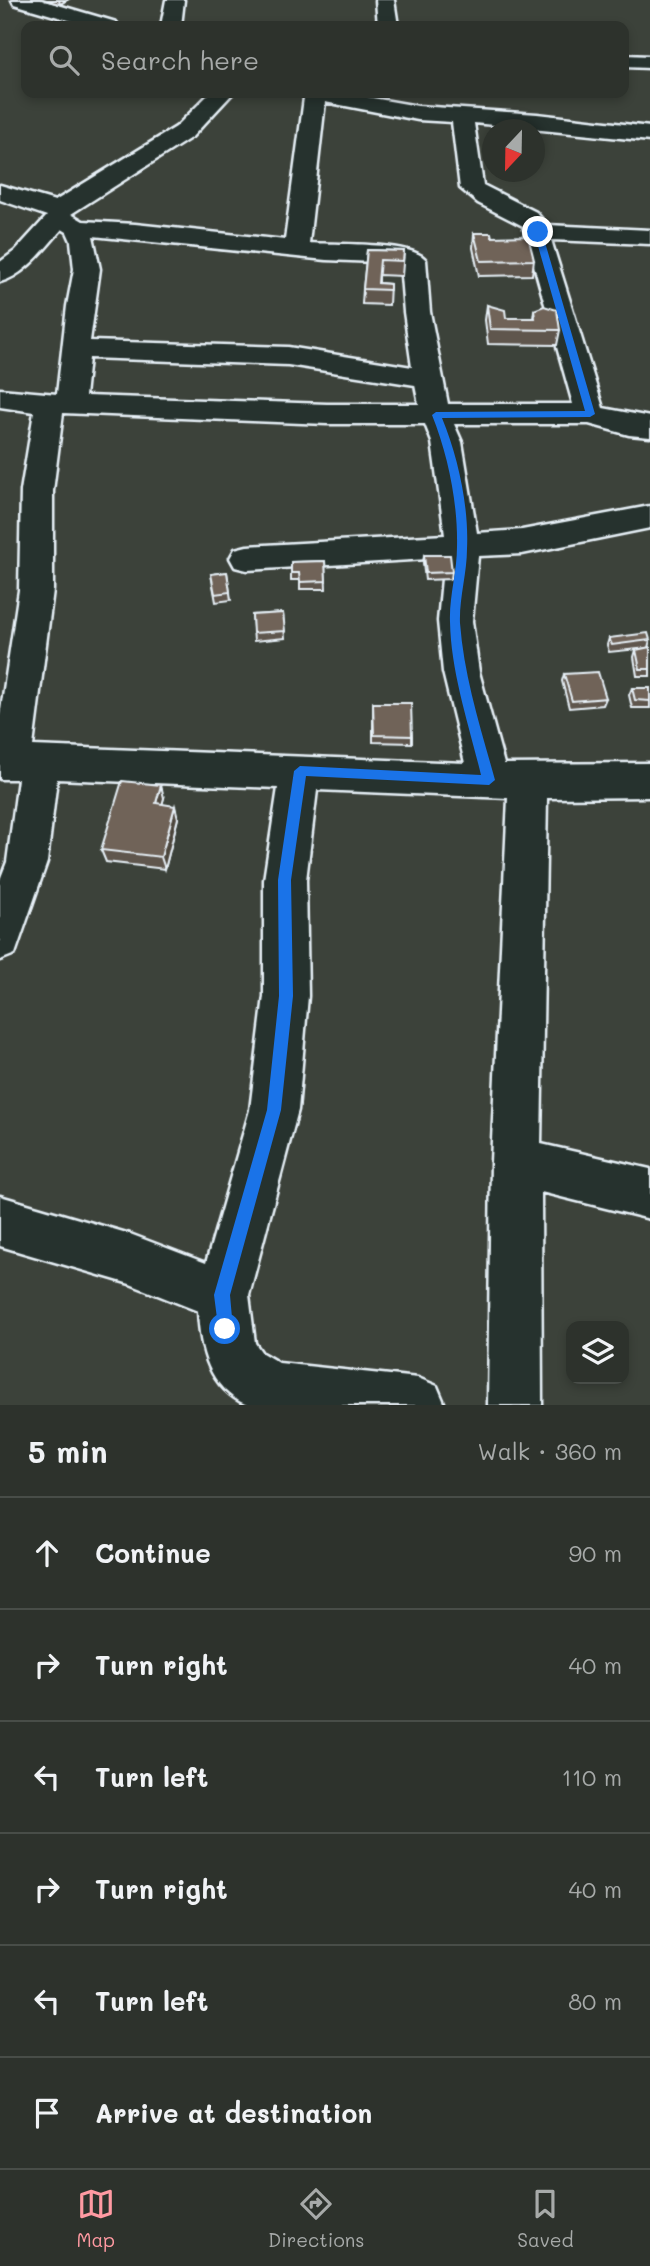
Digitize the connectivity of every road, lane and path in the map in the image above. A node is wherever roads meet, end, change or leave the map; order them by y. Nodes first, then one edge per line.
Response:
1 (21, 0) edge
2 (175, 0) edge
3 (385, 0) edge
4 (91, 21) edge
5 (172, 21) edge
6 (387, 21) edge
7 (629, 61) edge
8 (650, 62) edge
9 (217, 98) edge
10 (321, 98) edge
11 (338, 98) edge
12 (462, 116) junction
13 (650, 134) edge
14 (0, 192) edge
15 (65, 218) junction
16 (538, 232) junction
17 (650, 237) edge
18 (296, 248) junction
19 (0, 274) edge
20 (78, 349) junction
21 (428, 378) junction
22 (0, 398) edge
23 (60, 403) junction
24 (590, 414) junction
25 (436, 415) junction
26 (650, 427) edge
27 (650, 517) edge
28 (462, 548) junction
29 (247, 558) dead end
30 (17, 763) edge
31 (300, 771) junction
32 (650, 780) edge
33 (508, 781) junction
34 (0, 940) edge
35 (515, 1162) junction
36 (650, 1194) edge
37 (0, 1221) edge
38 (222, 1295) junction
39 (418, 1405) edge
40 (513, 1405) edge

1 - 4 street
2 - 5 street
3 - 6 street
7 - 8 street
9 - 15 street
10 - 18 street
11 - 12 street
12 - 13 street
12 - 16 street
14 - 15 street
15 - 18 street
15 - 19 street
15 - 20 street
16 - 17 street
16 - 24 street
18 - 21 street
20 - 21 street
20 - 23 street
21 - 25 street
22 - 23 street
23 - 25 street
23 - 30 street
24 - 25 street
24 - 26 street
25 - 28 street
27 - 28 street
28 - 29 street
28 - 33 street
30 - 31 street
30 - 34 street
31 - 33 street
31 - 38 street
32 - 33 street
33 - 35 street
35 - 36 street
35 - 40 street
37 - 38 street
38 - 39 street

